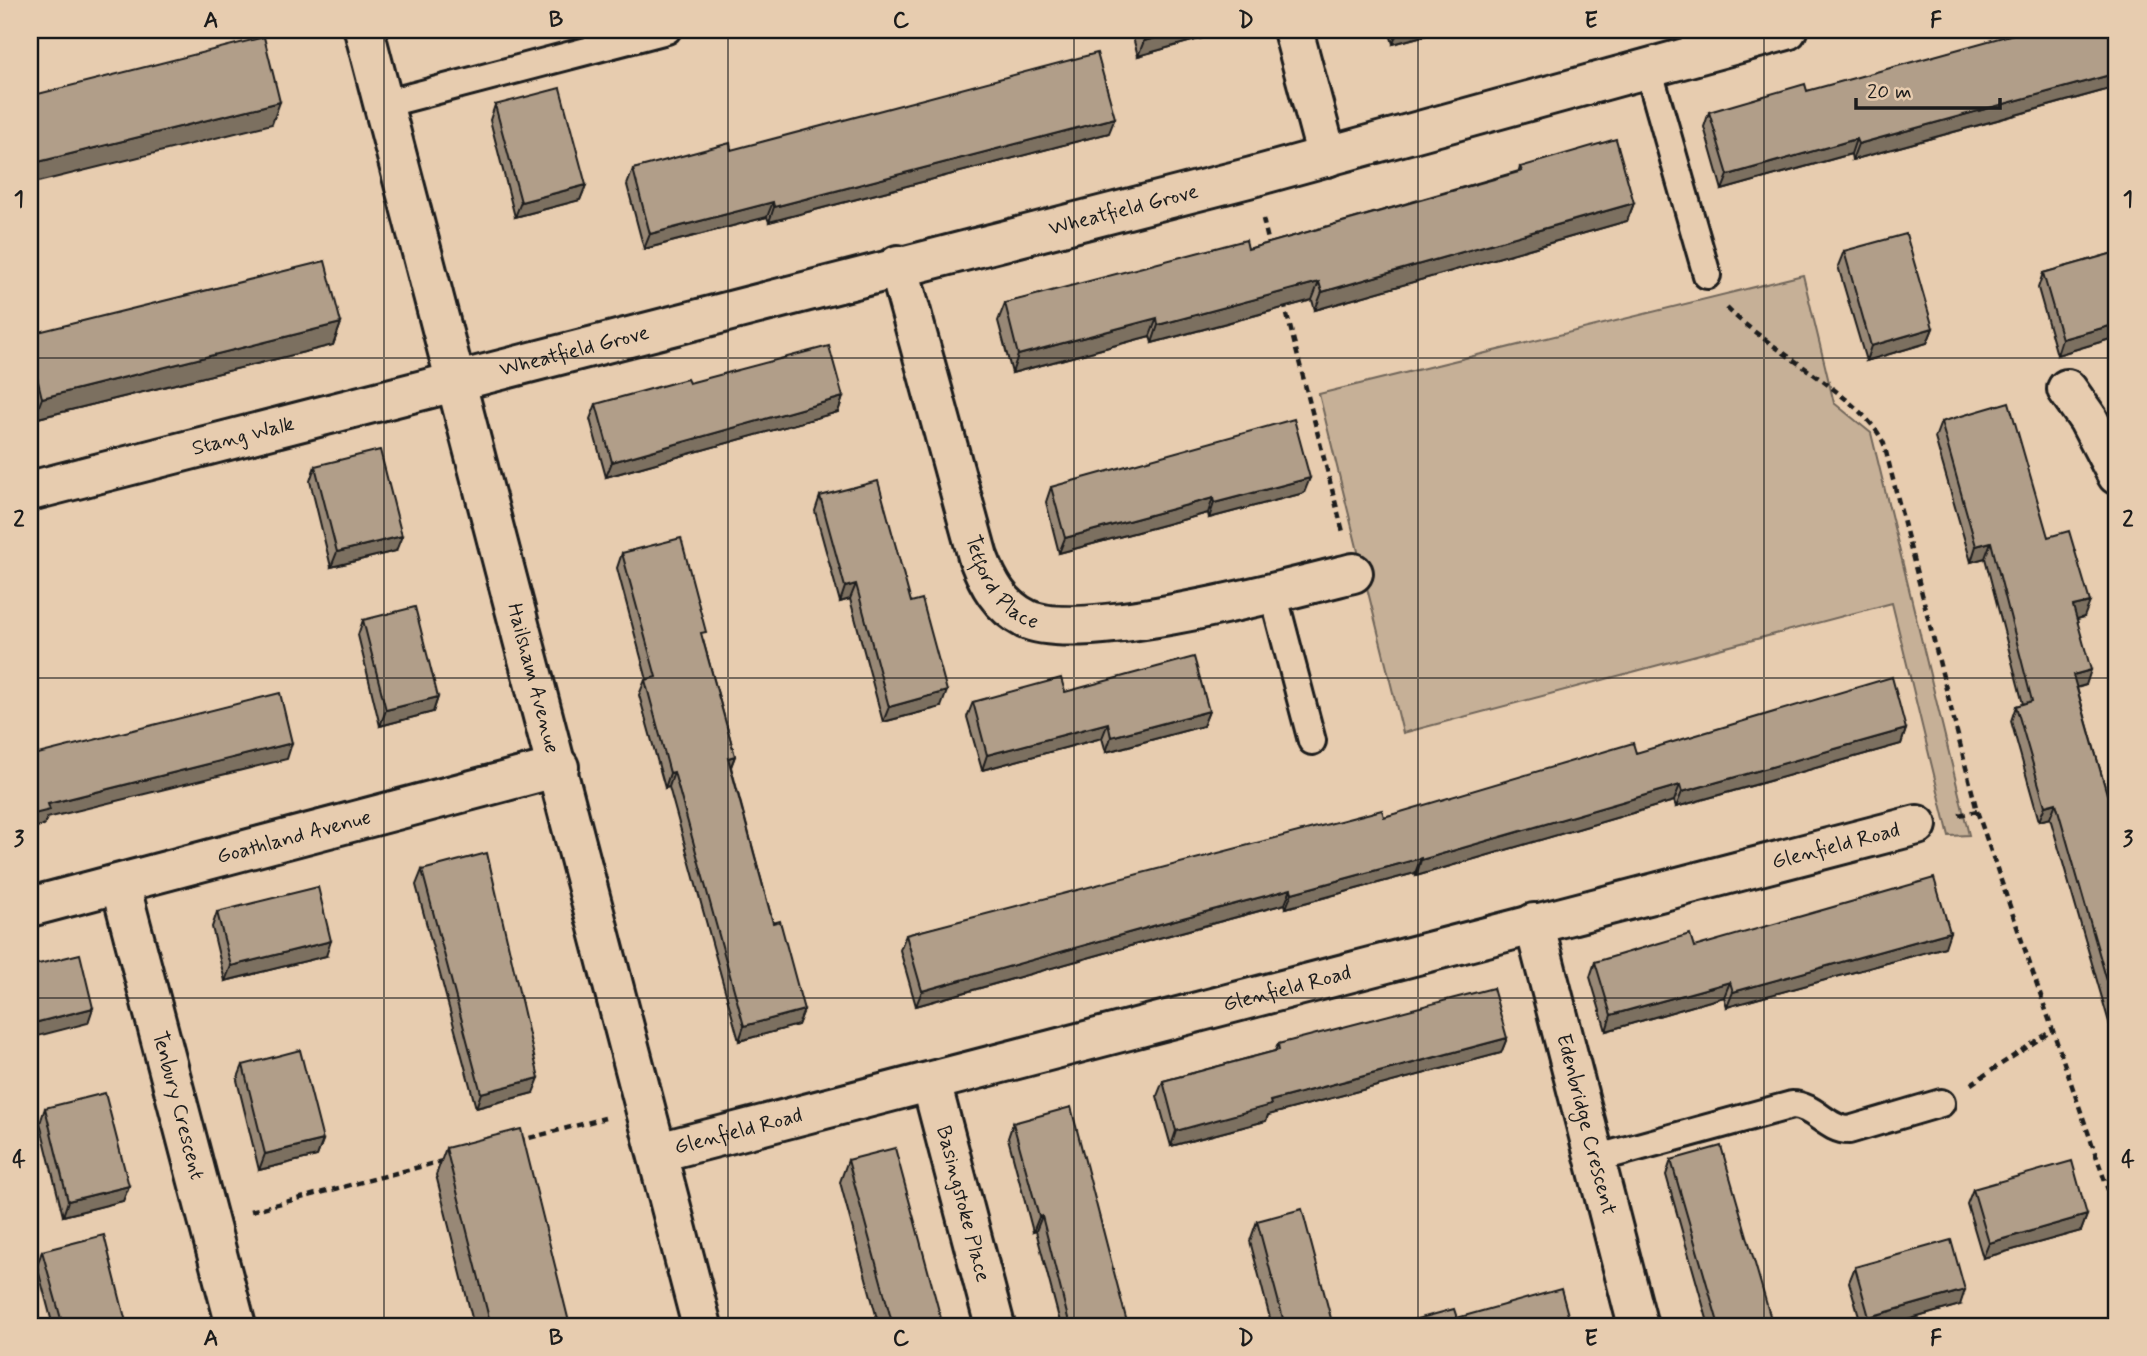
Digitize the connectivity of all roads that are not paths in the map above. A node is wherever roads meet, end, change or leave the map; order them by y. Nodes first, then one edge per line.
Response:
1 (364, 30) edge
2 (667, 30) edge
3 (1293, 30) edge
4 (1787, 30) edge
5 (1648, 68) junction
6 (384, 104) junction
7 (1327, 157) junction
8 (898, 265) junction
9 (1707, 275) road end
10 (456, 380) junction
11 (2067, 389) dead end
12 (2117, 475) edge
13 (30, 491) edge
14 (1353, 573) road end
15 (1273, 593) junction
16 (1312, 741) dead end
17 (559, 767) junction
18 (1917, 824) dead end
19 (120, 884) junction
20 (30, 907) edge
21 (1534, 923) junction
22 (931, 1082) junction
23 (1941, 1103) road end
24 (659, 1152) junction
25 (1598, 1158) junction
26 (236, 1326) edge
27 (702, 1326) edge
28 (995, 1326) edge
29 (1638, 1326) edge

1 - 6 street, Hailsham Avenue
2 - 6 lane
3 - 7 street
4 - 5 street, Wheatfield Grove
5 - 7 street, Wheatfield Grove
5 - 9 lane
6 - 10 street, Hailsham Avenue
7 - 8 street, Wheatfield Grove
8 - 10 street, Wheatfield Grove
8 - 15 street, Tetford Place
10 - 13 street, Stang Walk
10 - 17 street, Hailsham Avenue
11 - 12 street
14 - 15 street, Tetford Place
15 - 16 lane
17 - 19 street, Goathland Avenue
17 - 24 street, Hailsham Avenue
18 - 21 street, Glenfield Road
19 - 20 street, Goathland Avenue
19 - 26 street, Tenbury Crescent
21 - 22 street, Glenfield Road
21 - 25 street, Edenbridge Crescent
22 - 24 street, Glenfield Road
22 - 28 street, Basingstoke Place
23 - 25 lane
24 - 27 street, Hailsham Avenue
25 - 29 street, Edenbridge Crescent

